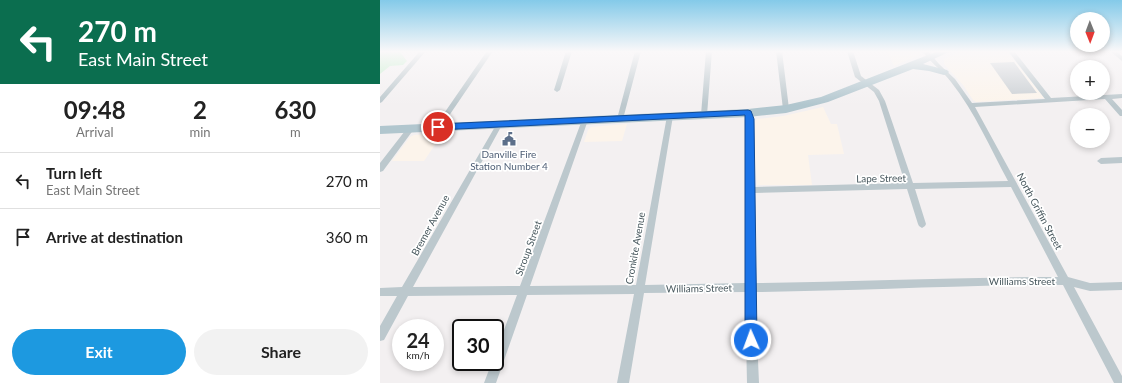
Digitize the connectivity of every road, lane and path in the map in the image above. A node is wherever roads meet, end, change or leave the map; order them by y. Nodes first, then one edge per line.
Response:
1 (408, 69) edge
2 (478, 69) edge
3 (563, 69) edge
4 (633, 69) edge
5 (707, 69) edge
6 (781, 69) edge
7 (855, 69) edge
8 (904, 69) edge
9 (933, 69) edge
10 (941, 69) edge
11 (1025, 69) edge
12 (944, 72) junction
13 (867, 84) junction
14 (557, 90) dead end
15 (1122, 96) edge
16 (1110, 97) edge
17 (1070, 100) edge
18 (1110, 100) edge
19 (380, 101) edge
20 (1050, 101) junction
21 (970, 105) junction
22 (786, 109) junction
23 (748, 113) junction
24 (1122, 114) edge
25 (704, 115) junction
26 (670, 116) junction
27 (620, 119) junction
28 (585, 120) junction
29 (499, 125) junction
30 (438, 127) junction
31 (410, 128) junction
32 (380, 130) edge
33 (1122, 160) edge
34 (1101, 161) dead end
35 (380, 169) edge
36 (1013, 184) junction
37 (910, 187) junction
38 (750, 190) junction
39 (922, 224) dead end
40 (1065, 281) junction
41 (1122, 286) edge
42 (750, 287) junction
43 (639, 289) junction
44 (525, 290) junction
45 (380, 292) edge
46 (405, 292) junction
47 (380, 336) edge
48 (490, 383) edge
49 (623, 383) edge
50 (753, 383) edge
51 (1120, 383) edge

1 - 19 street
2 - 30 street
3 - 14 street
4 - 27 street
5 - 25 street
6 - 22 street
7 - 13 street
8 - 13 main road
9 - 12 main road
10 - 12 street, North Griffin Street
11 - 20 street
12 - 21 street, North Griffin Street
13 - 22 main road
13 - 37 street
15 - 16 street
17 - 20 street
18 - 24 street
20 - 21 street
21 - 36 street, North Griffin Street
22 - 23 main road
23 - 25 main road
23 - 38 street
25 - 26 main road
26 - 27 main road
26 - 43 street, Cronkite Avenue
27 - 28 main road
28 - 29 main road
28 - 44 street, Stroup Street
29 - 30 main road
29 - 46 street, Bremer Avenue
30 - 31 main road
31 - 32 main road
31 - 35 street
33 - 34 street
36 - 37 street, Lape Street
36 - 40 street, North Griffin Street
37 - 38 street, Lape Street
37 - 39 street
38 - 42 street
40 - 41 street, Williams Street
40 - 42 street, Williams Street
40 - 51 street, North Griffin Street
42 - 43 street, Williams Street
42 - 50 street
43 - 44 street, Williams Street
43 - 49 street, Cronkite Avenue
44 - 46 street, Williams Street
44 - 48 street, Stroup Street
45 - 46 street, Williams Street
46 - 47 street, Bremer Avenue

